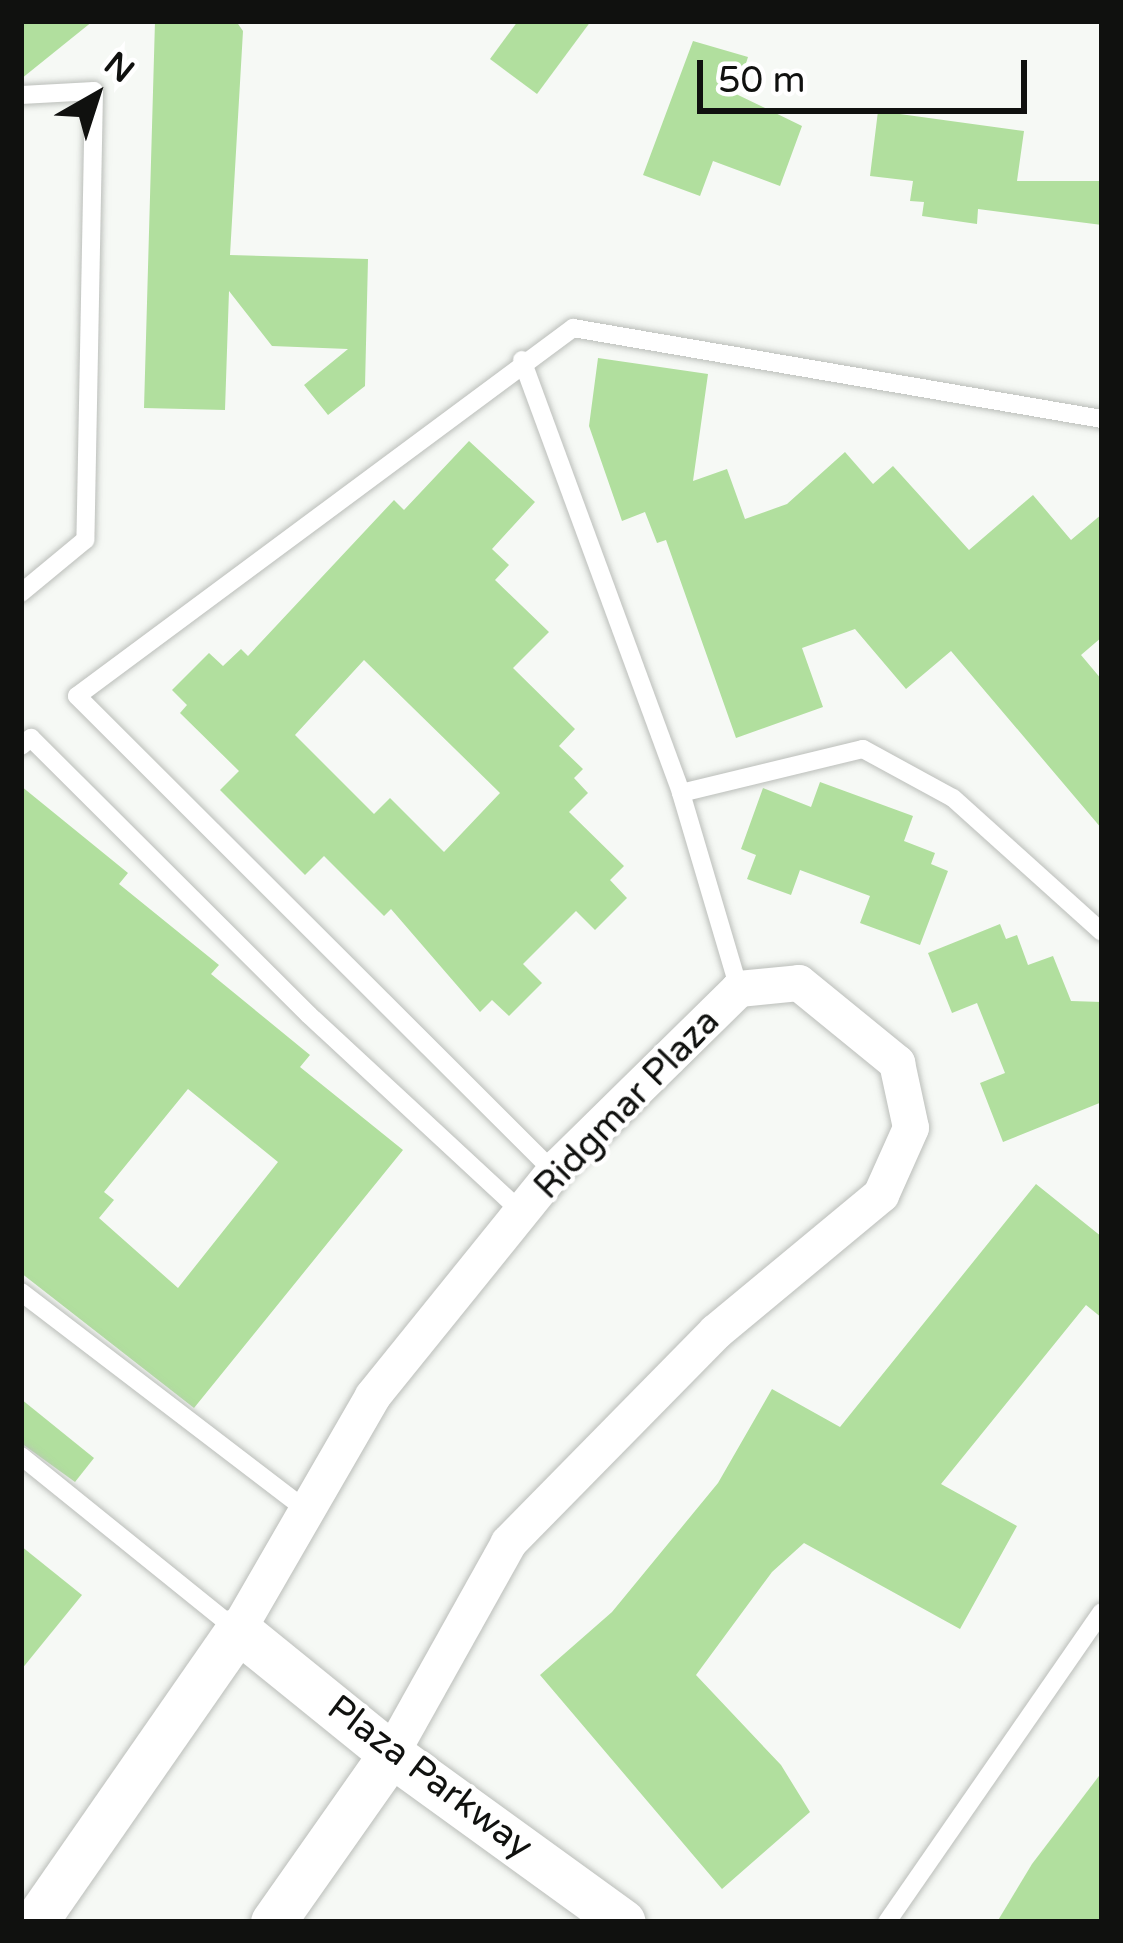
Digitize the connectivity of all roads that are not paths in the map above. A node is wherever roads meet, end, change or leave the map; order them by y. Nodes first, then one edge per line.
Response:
1 (21, 95) edge
2 (522, 361) junction
3 (1102, 418) edge
4 (21, 593) edge
5 (21, 746) edge
6 (681, 793) junction
7 (1102, 932) edge
8 (739, 989) junction
9 (554, 1172) junction
10 (522, 1212) junction
11 (21, 1292) edge
12 (21, 1456) edge
13 (307, 1511) junction
14 (1102, 1612) edge
15 (238, 1630) junction
16 (392, 1754) junction
17 (35, 1922) edge
18 (273, 1922) edge
19 (623, 1922) edge
20 (886, 1922) edge

1 - 4 lane
2 - 3 lane
2 - 6 lane
2 - 9 lane
5 - 10 lane
6 - 7 lane
6 - 8 lane
8 - 9 street, Ridgmar Plaza
8 - 16 street, Ridgmar Plaza
9 - 10 street, Ridgmar Plaza
10 - 13 street, Ridgmar Plaza
11 - 13 lane
12 - 15 lane
13 - 15 street, Ridgmar Plaza
14 - 20 lane
15 - 16 street, Plaza Parkway
15 - 17 street, Ridgmar Plaza
16 - 18 street, Ridgmar Plaza
16 - 19 street, Plaza Parkway

